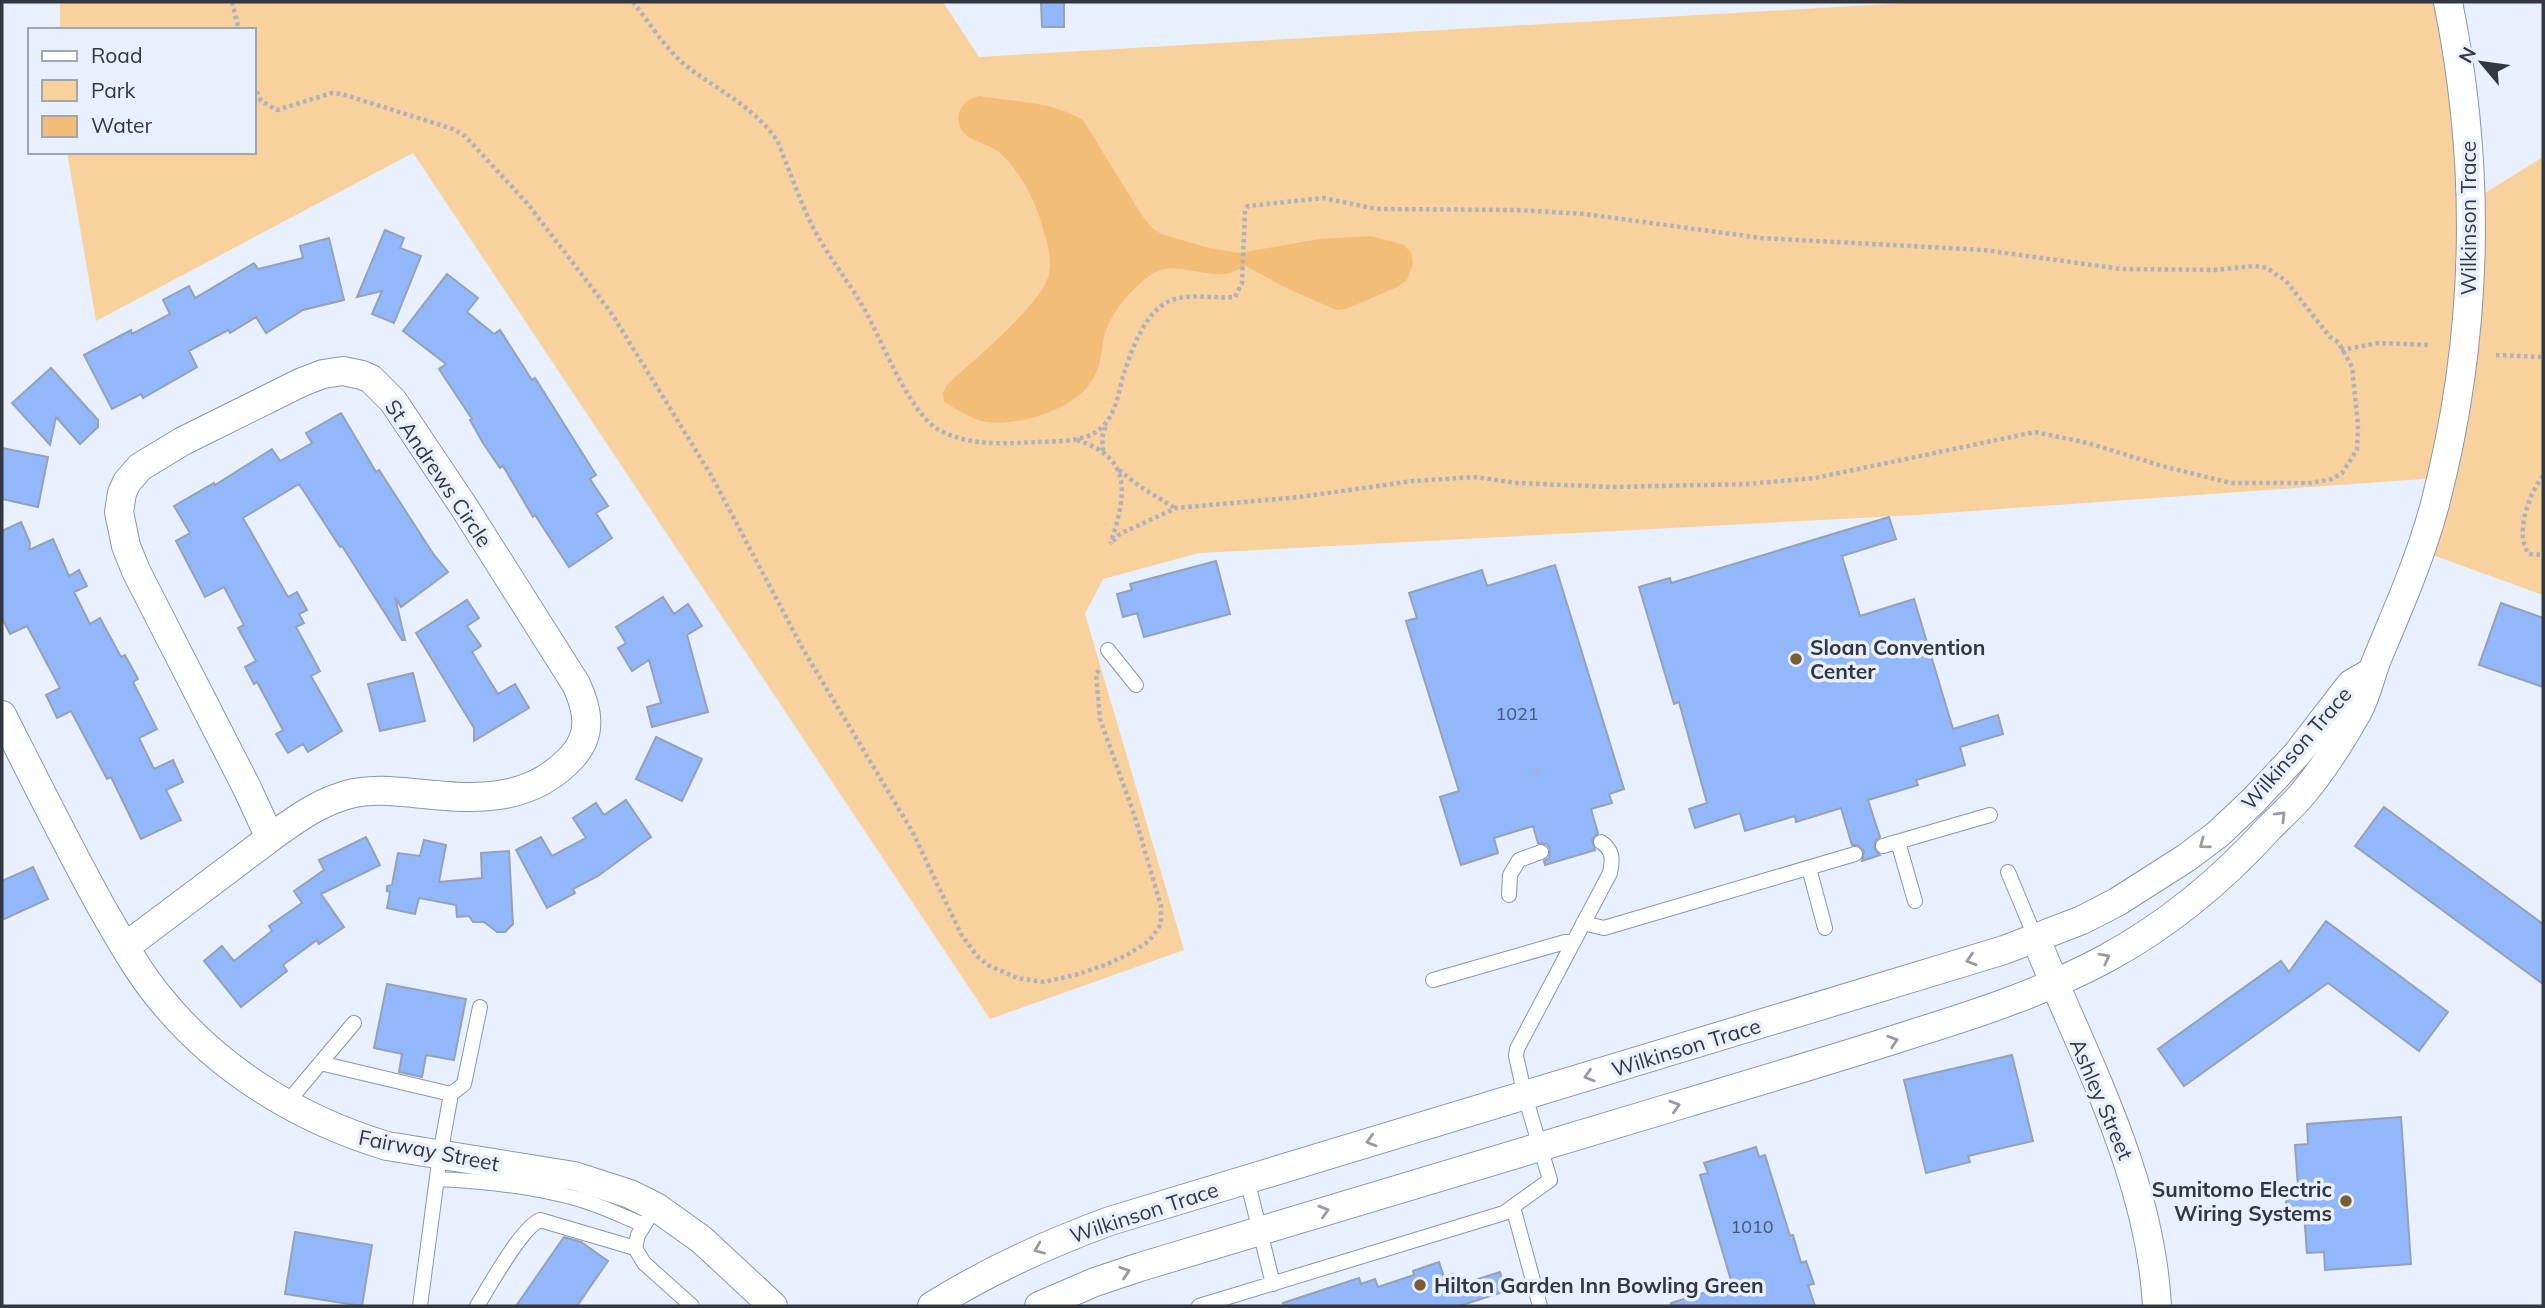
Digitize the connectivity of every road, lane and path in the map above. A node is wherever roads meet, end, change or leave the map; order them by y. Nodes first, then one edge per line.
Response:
1 (232, 2) edge
2 (633, 2) edge
3 (2448, 2) edge
4 (238, 28) edge
5 (256, 90) edge
6 (2430, 345) dead end
7 (2341, 350) junction
8 (2496, 355) dead end
9 (2543, 357) edge
10 (1107, 422) junction
11 (1073, 439) junction
12 (1103, 451) junction
13 (1118, 470) junction
14 (2543, 476) edge
15 (1176, 509) junction
16 (2543, 555) edge
17 (1110, 652) joint
18 (2370, 673) junction
19 (1136, 685) dead end
20 (2, 715) edge
21 (1990, 815) dead end
22 (270, 838) junction
23 (1601, 842) dead end
24 (1898, 842) junction
25 (1883, 846) dead end
26 (1541, 852) dead end
27 (1855, 854) dead end
28 (1809, 868) junction
29 (2008, 872) dead end
30 (1509, 895) dead end
31 (1915, 901) dead end
32 (1583, 923) junction
33 (1825, 928) dead end
34 (2036, 939) junction
35 (1573, 943) junction
36 (125, 947) junction
37 (1433, 980) dead end
38 (2054, 984) junction
39 (480, 1007) dead end
40 (354, 1023) dead end
41 (320, 1063) junction
42 (450, 1094) junction
43 (1525, 1096) junction
44 (286, 1104) junction
45 (1539, 1147) junction
46 (438, 1167) junction
47 (1247, 1179) junction
48 (1513, 1207) junction
49 (650, 1216) junction
50 (1259, 1230) junction
51 (635, 1248) junction
52 (1273, 1284) junction
53 (1067, 1300) edge
54 (420, 1306) edge
55 (477, 1306) edge
56 (691, 1306) edge
57 (773, 1306) edge
58 (932, 1306) edge
59 (1039, 1306) edge
60 (1199, 1306) edge
61 (1540, 1306) edge
62 (2157, 1306) edge

1 - 4 path
2 - 11 path
3 - 18 street, Wilkinson Trace
5 - 17 path
6 - 7 path
7 - 10 path
7 - 15 path
8 - 9 path
10 - 11 path
10 - 12 path
11 - 12 path
12 - 13 path
13 - 15 path
13 - 15 path
14 - 16 path
17 - 19 lane
18 -> 34 street, Wilkinson Trace
38 -> 18 street, Wilkinson Trace
20 - 36 street, Fairway Street
21 - 24 lane
22 - 22 street, St Andrews Circle
22 - 36 street, St Andrews Circle
23 - 32 lane
24 - 25 lane
24 - 31 lane
26 - 30 lane
27 - 28 lane
28 - 32 lane
28 - 33 lane
29 - 34 lane
32 - 35 lane
34 - 38 street, Ashley Street
34 -> 43 street, Wilkinson Trace
35 - 37 lane
35 - 43 lane
36 - 44 street, Fairway Street
45 -> 38 street, Wilkinson Trace
38 - 62 street, Ashley Street
39 - 42 lane
40 - 41 lane
41 - 42 lane
41 - 44 lane
42 - 46 lane
43 - 45 lane
43 -> 47 street, Wilkinson Trace
44 - 46 street, Fairway Street
45 - 48 lane
50 -> 45 street, Wilkinson Trace
46 - 49 street, Fairway Street
46 - 54 lane
47 - 50 lane
47 -> 58 street, Wilkinson Trace
48 - 52 lane
48 - 61 lane
49 - 51 lane
49 - 57 street, Fairway Street
50 - 52 lane
53 -> 50 street, Wilkinson Trace
51 - 55 lane
51 - 56 lane
52 - 60 lane
53 - 59 street, Wilkinson Trace

